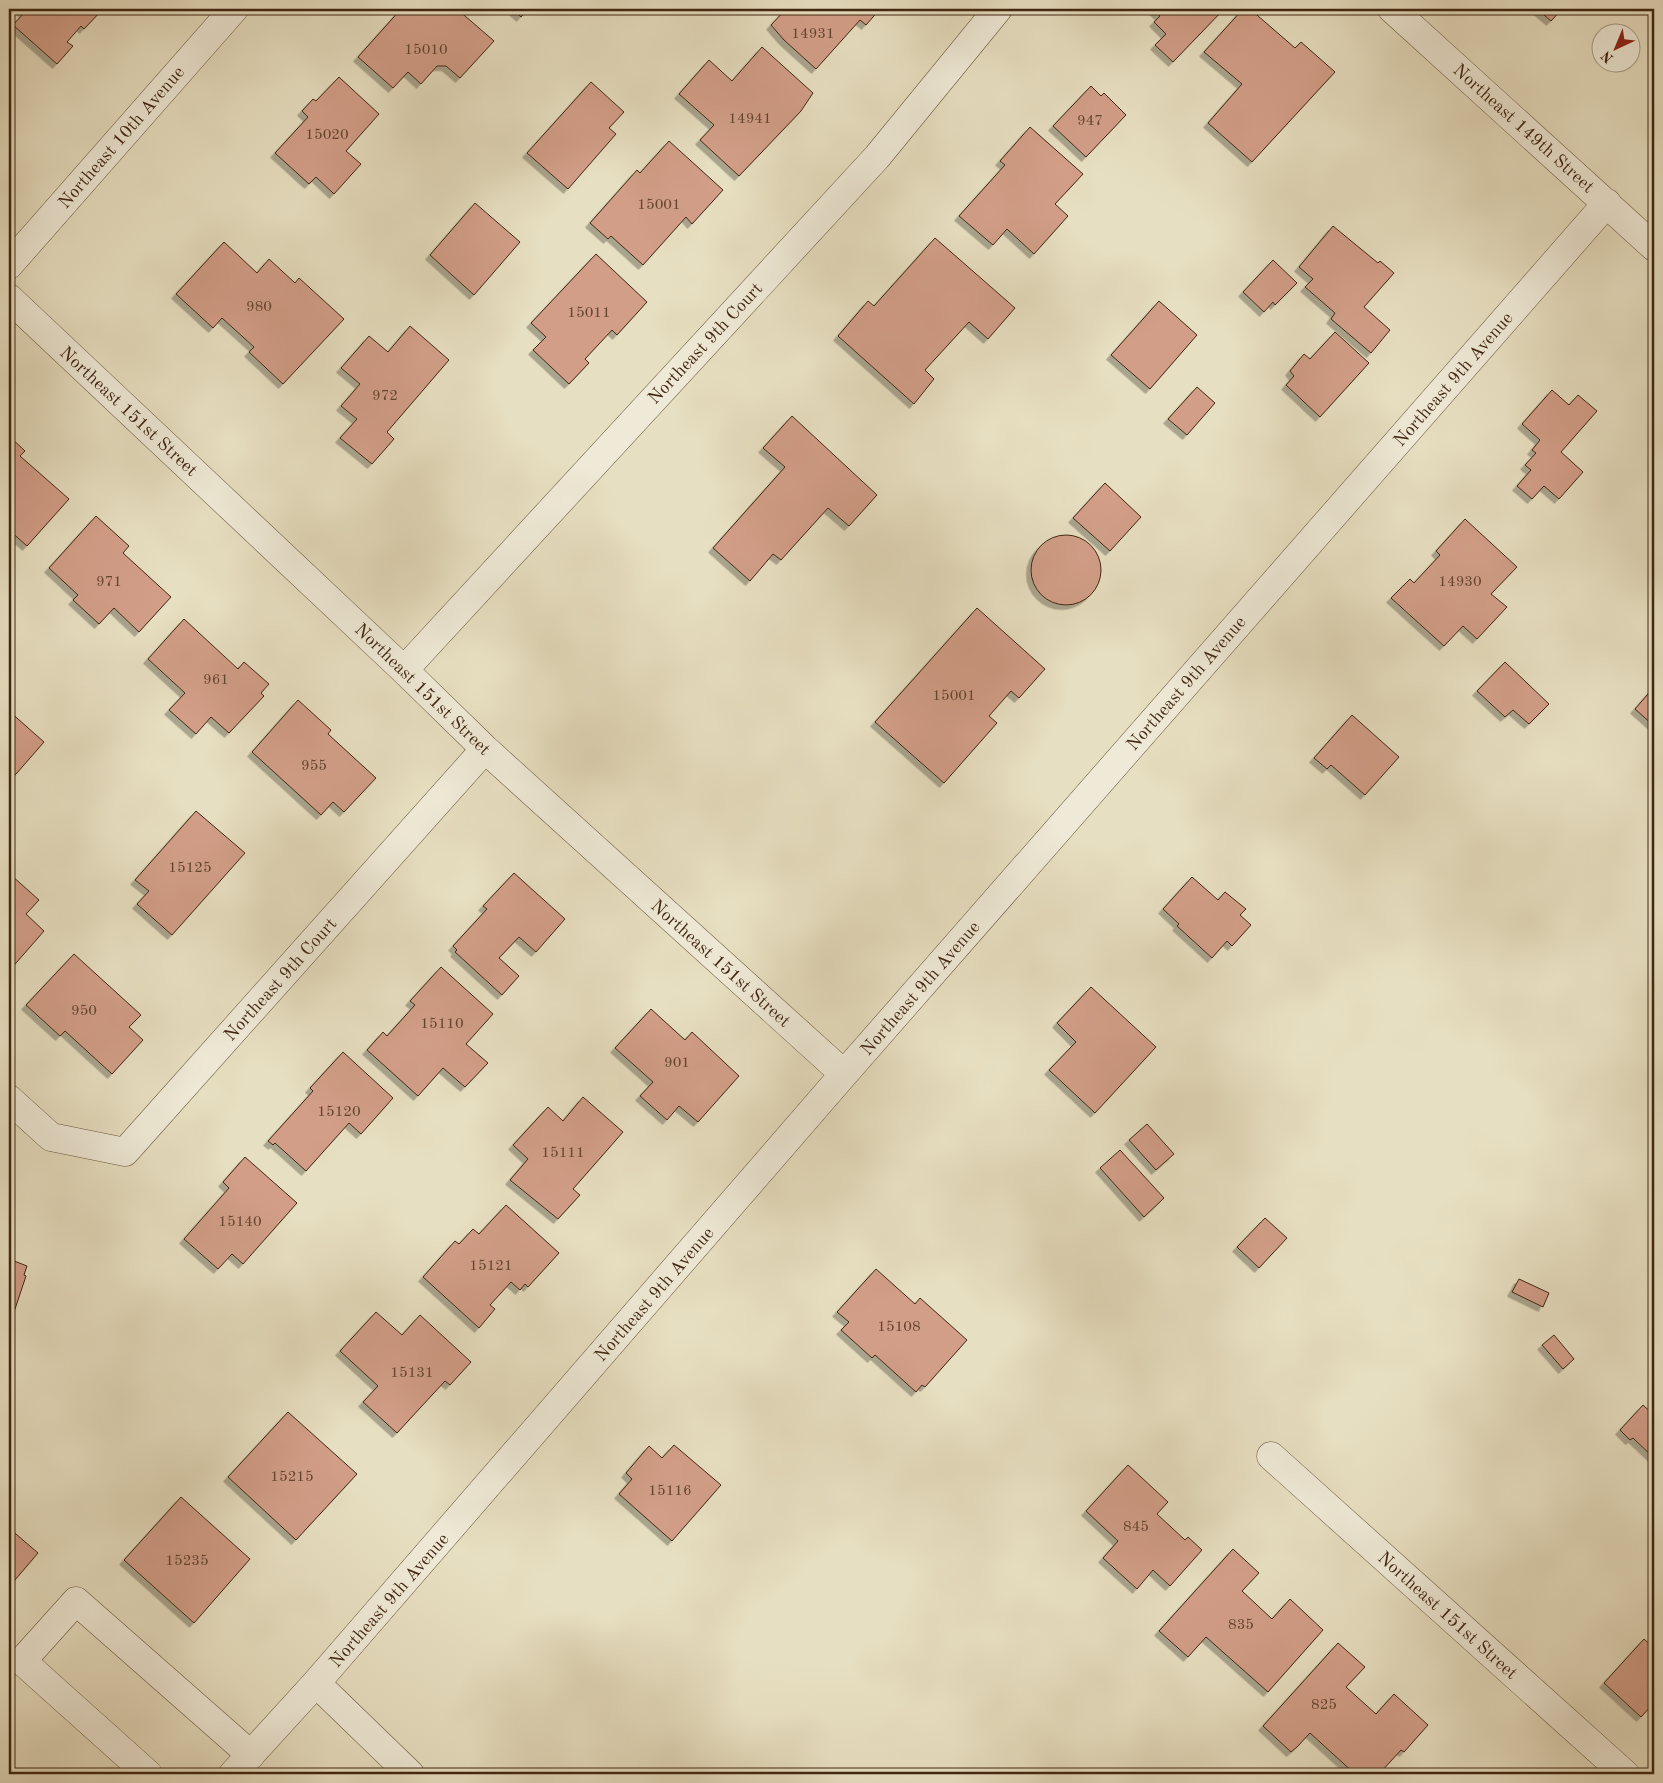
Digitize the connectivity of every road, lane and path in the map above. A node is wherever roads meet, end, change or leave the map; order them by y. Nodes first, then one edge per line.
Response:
1 (234, 9) edge
2 (998, 9) edge
3 (1392, 9) edge
4 (1607, 203) junction
5 (1654, 247) edge
6 (9, 265) edge
7 (9, 298) edge
8 (404, 670) junction
9 (485, 749) junction
10 (844, 1074) junction
11 (9, 1099) edge
12 (1270, 1456) dead end
13 (316, 1683) junction
14 (242, 1765) edge
15 (148, 1774) edge
16 (410, 1774) edge
17 (1625, 1774) edge

1 - 6 street, Northeast 10th Avenue
2 - 8 street, Northeast 9th Court
3 - 4 street, Northeast 149th Street
4 - 5 street, Northeast 149th Street
4 - 10 street, Northeast 9th Avenue
7 - 8 street, Northeast 151st Street
8 - 9 street, Northeast 151st Street
9 - 10 street, Northeast 151st Street
9 - 11 street, Northeast 9th Court
10 - 13 street, Northeast 9th Avenue
12 - 17 street, Northeast 151st Street
13 - 14 street, Northeast 9th Avenue
13 - 16 street
14 - 15 street

